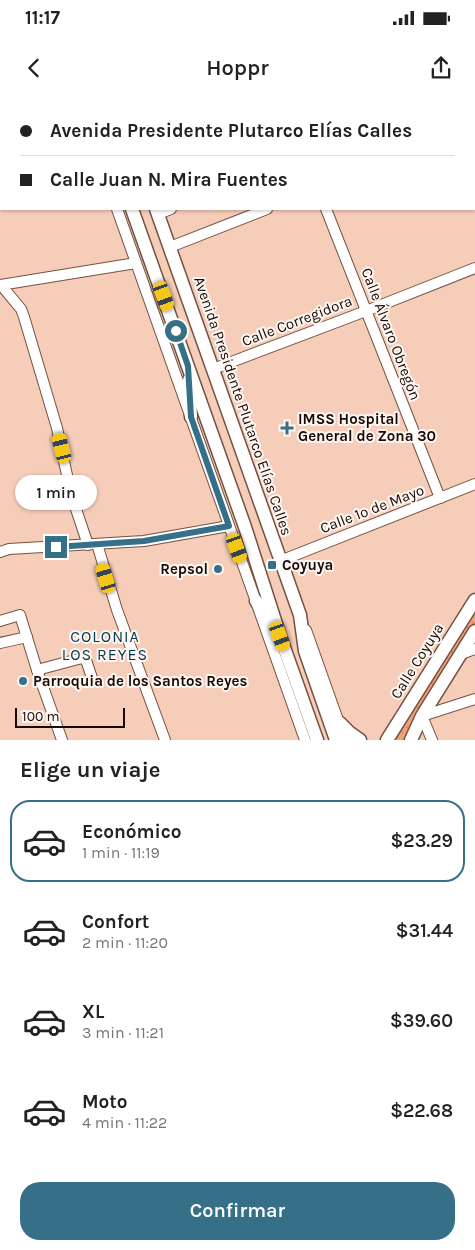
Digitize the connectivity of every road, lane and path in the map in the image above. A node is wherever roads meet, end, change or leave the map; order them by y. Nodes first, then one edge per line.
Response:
1 (117, 210) edge
2 (132, 210) edge
3 (264, 210) edge
4 (326, 210) edge
5 (157, 211) edge
6 (170, 247) junction
7 (136, 263) junction
8 (475, 268) edge
9 (0, 285) edge
10 (366, 311) junction
11 (188, 366) junction
12 (214, 369) junction
13 (191, 417) junction
14 (475, 484) edge
15 (440, 498) junction
16 (229, 526) junction
17 (92, 544) junction
18 (0, 552) edge
19 (280, 561) junction
20 (475, 600) edge
21 (256, 601) junction
22 (300, 615) junction
23 (0, 621) edge
24 (475, 631) edge
25 (27, 637) junction
26 (282, 641) junction
27 (0, 643) edge
28 (475, 649) edge
29 (461, 654) junction
30 (37, 670) junction
31 (92, 678) dead end
32 (475, 699) edge
33 (422, 716) junction
34 (340, 723) junction
35 (389, 736) edge
36 (62, 740) edge
37 (165, 740) edge
38 (305, 740) edge
39 (317, 740) edge
40 (336, 740) edge
41 (345, 740) edge
42 (360, 740) edge
43 (377, 740) edge
44 (411, 740) edge
45 (432, 740) edge

1 - 7 street
2 - 11 main road
3 - 6 street
4 - 10 street, Calle Álvaro Obregón
5 - 6 main road, Avenida Presidente Plutarco Elías Calles
6 - 12 main road, Avenida Presidente Plutarco Elías Calles
7 - 9 street
7 - 13 street
8 - 10 street, Calle Corregidora
9 - 17 street
10 - 12 street, Calle Corregidora
10 - 15 street, Calle Álvaro Obregón
11 - 13 main road
11 - 26 main road
12 - 19 main road, Avenida Presidente Plutarco Elías Calles
13 - 16 street
14 - 15 street, Calle 1º de Mayo
15 - 19 street, Calle 1º de Mayo
16 - 17 street
16 - 21 street
17 - 18 street
17 - 37 street
19 - 22 main road, Avenida Presidente Plutarco Elías Calles
20 - 35 main road, Calle Coyuya
21 - 26 main road
21 - 38 street
22 - 34 street, Avenida Presidente Plutarco Elías Calles
22 - 40 main road, Avenida Presidente Plutarco Elías Calles
23 - 25 street
24 - 29 main road
25 - 27 street
25 - 30 street
26 - 39 main road
28 - 29 street
29 - 33 main road
30 - 31 street
30 - 36 street
32 - 33 street
33 - 44 main road
33 - 45 street
34 - 41 street, Avenida Presidente Plutarco Elías Calles
34 - 42 main road
35 - 43 main road

